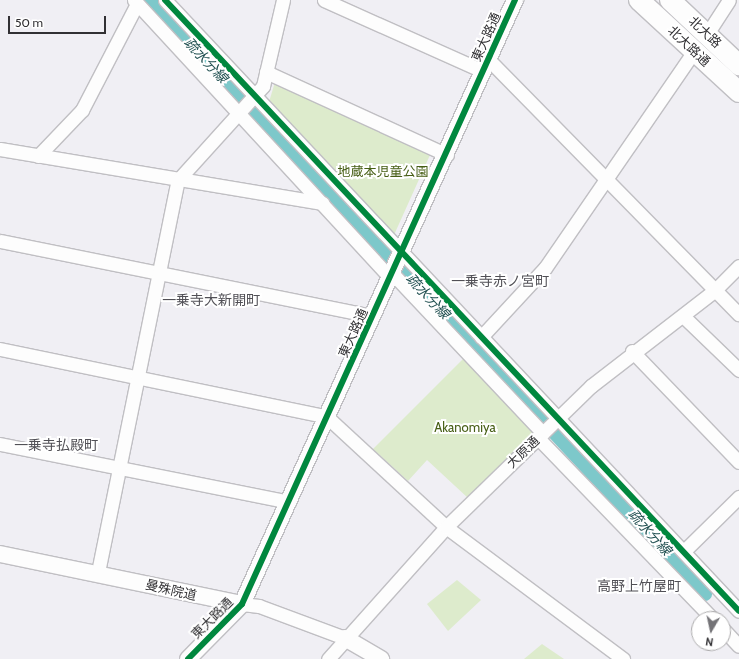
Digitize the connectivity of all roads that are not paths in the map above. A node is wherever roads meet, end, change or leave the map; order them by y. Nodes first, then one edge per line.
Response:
1 (165, 0) edge
2 (283, 0) edge
3 (324, 0) edge
4 (515, 0) edge
5 (639, 0) edge
6 (670, 0) edge
7 (729, 0) edge
8 (136, 2) edge
9 (707, 34) junction
10 (694, 51) junction
11 (485, 65) junction
12 (739, 65) edge
13 (266, 72) junction
14 (739, 92) edge
15 (255, 99) junction
16 (240, 114) junction
17 (0, 149) edge
18 (447, 155) junction
19 (38, 156) junction
20 (604, 178) junction
21 (178, 180) junction
22 (322, 203) junction
23 (0, 241) edge
24 (739, 266) edge
25 (395, 267) junction
26 (157, 272) junction
27 (715, 290) junction
28 (739, 314) edge
29 (373, 316) junction
30 (683, 316) junction
31 (481, 337) junction
32 (0, 349) edge
33 (632, 351) junction
34 (739, 370) edge
35 (135, 378) junction
36 (327, 416) junction
37 (548, 429) junction
38 (0, 444) edge
39 (739, 462) edge
40 (118, 468) junction
41 (739, 497) edge
42 (289, 502) junction
43 (446, 527) junction
44 (685, 550) junction
45 (0, 554) edge
46 (98, 572) junction
47 (242, 604) junction
48 (706, 611) edge
49 (739, 611) edge
50 (345, 638) junction
51 (731, 638) edge
52 (739, 646) edge
53 (188, 659) edge
54 (328, 659) edge
55 (381, 659) edge
56 (623, 659) edge

1 - 15 street
2 - 13 street
3 - 11 street
4 - 11 street, 東大路通
5 - 10 main road, 北大路通
6 - 9 main road, 北大路
7 - 9 street
8 - 16 street
8 - 19 street
9 - 12 main road, 北大路
10 - 14 main road, 北大路通
10 - 20 street
11 - 18 street, 東大路通
11 - 20 street
13 - 15 street
13 - 18 street
15 - 16 street
15 - 25 street
16 - 21 street
16 - 22 street
17 - 19 street
18 - 25 street, 東大路通
19 - 21 street
20 - 27 street
20 - 31 street
21 - 22 street
21 - 26 street
22 - 25 street
23 - 26 street
24 - 27 street, 大原通
25 - 29 street, 東大路通
25 - 31 street
25 - 37 street
26 - 29 street
26 - 35 street
27 - 28 street
27 - 30 street, 大原通
29 - 36 street, 東大路通
30 - 33 street, 大原通
30 - 34 street
31 - 37 street
32 - 35 street
33 - 37 street, 大原通
33 - 39 street
35 - 36 street
35 - 40 street
36 - 42 street, 東大路通
36 - 43 street
37 - 43 street, 大原通
37 - 44 street
37 - 48 street
38 - 40 street
40 - 42 street
40 - 46 street
41 - 44 street
42 - 47 street, 東大路通
43 - 50 street, 大原通
43 - 56 street
44 - 49 street
45 - 46 street, 曼殊院道
46 - 47 street, 曼殊院道
47 - 50 street, 曼殊院道
47 - 53 street, 東大路通
50 - 54 street, 大原通
50 - 55 street, 曼殊院道
51 - 52 street

